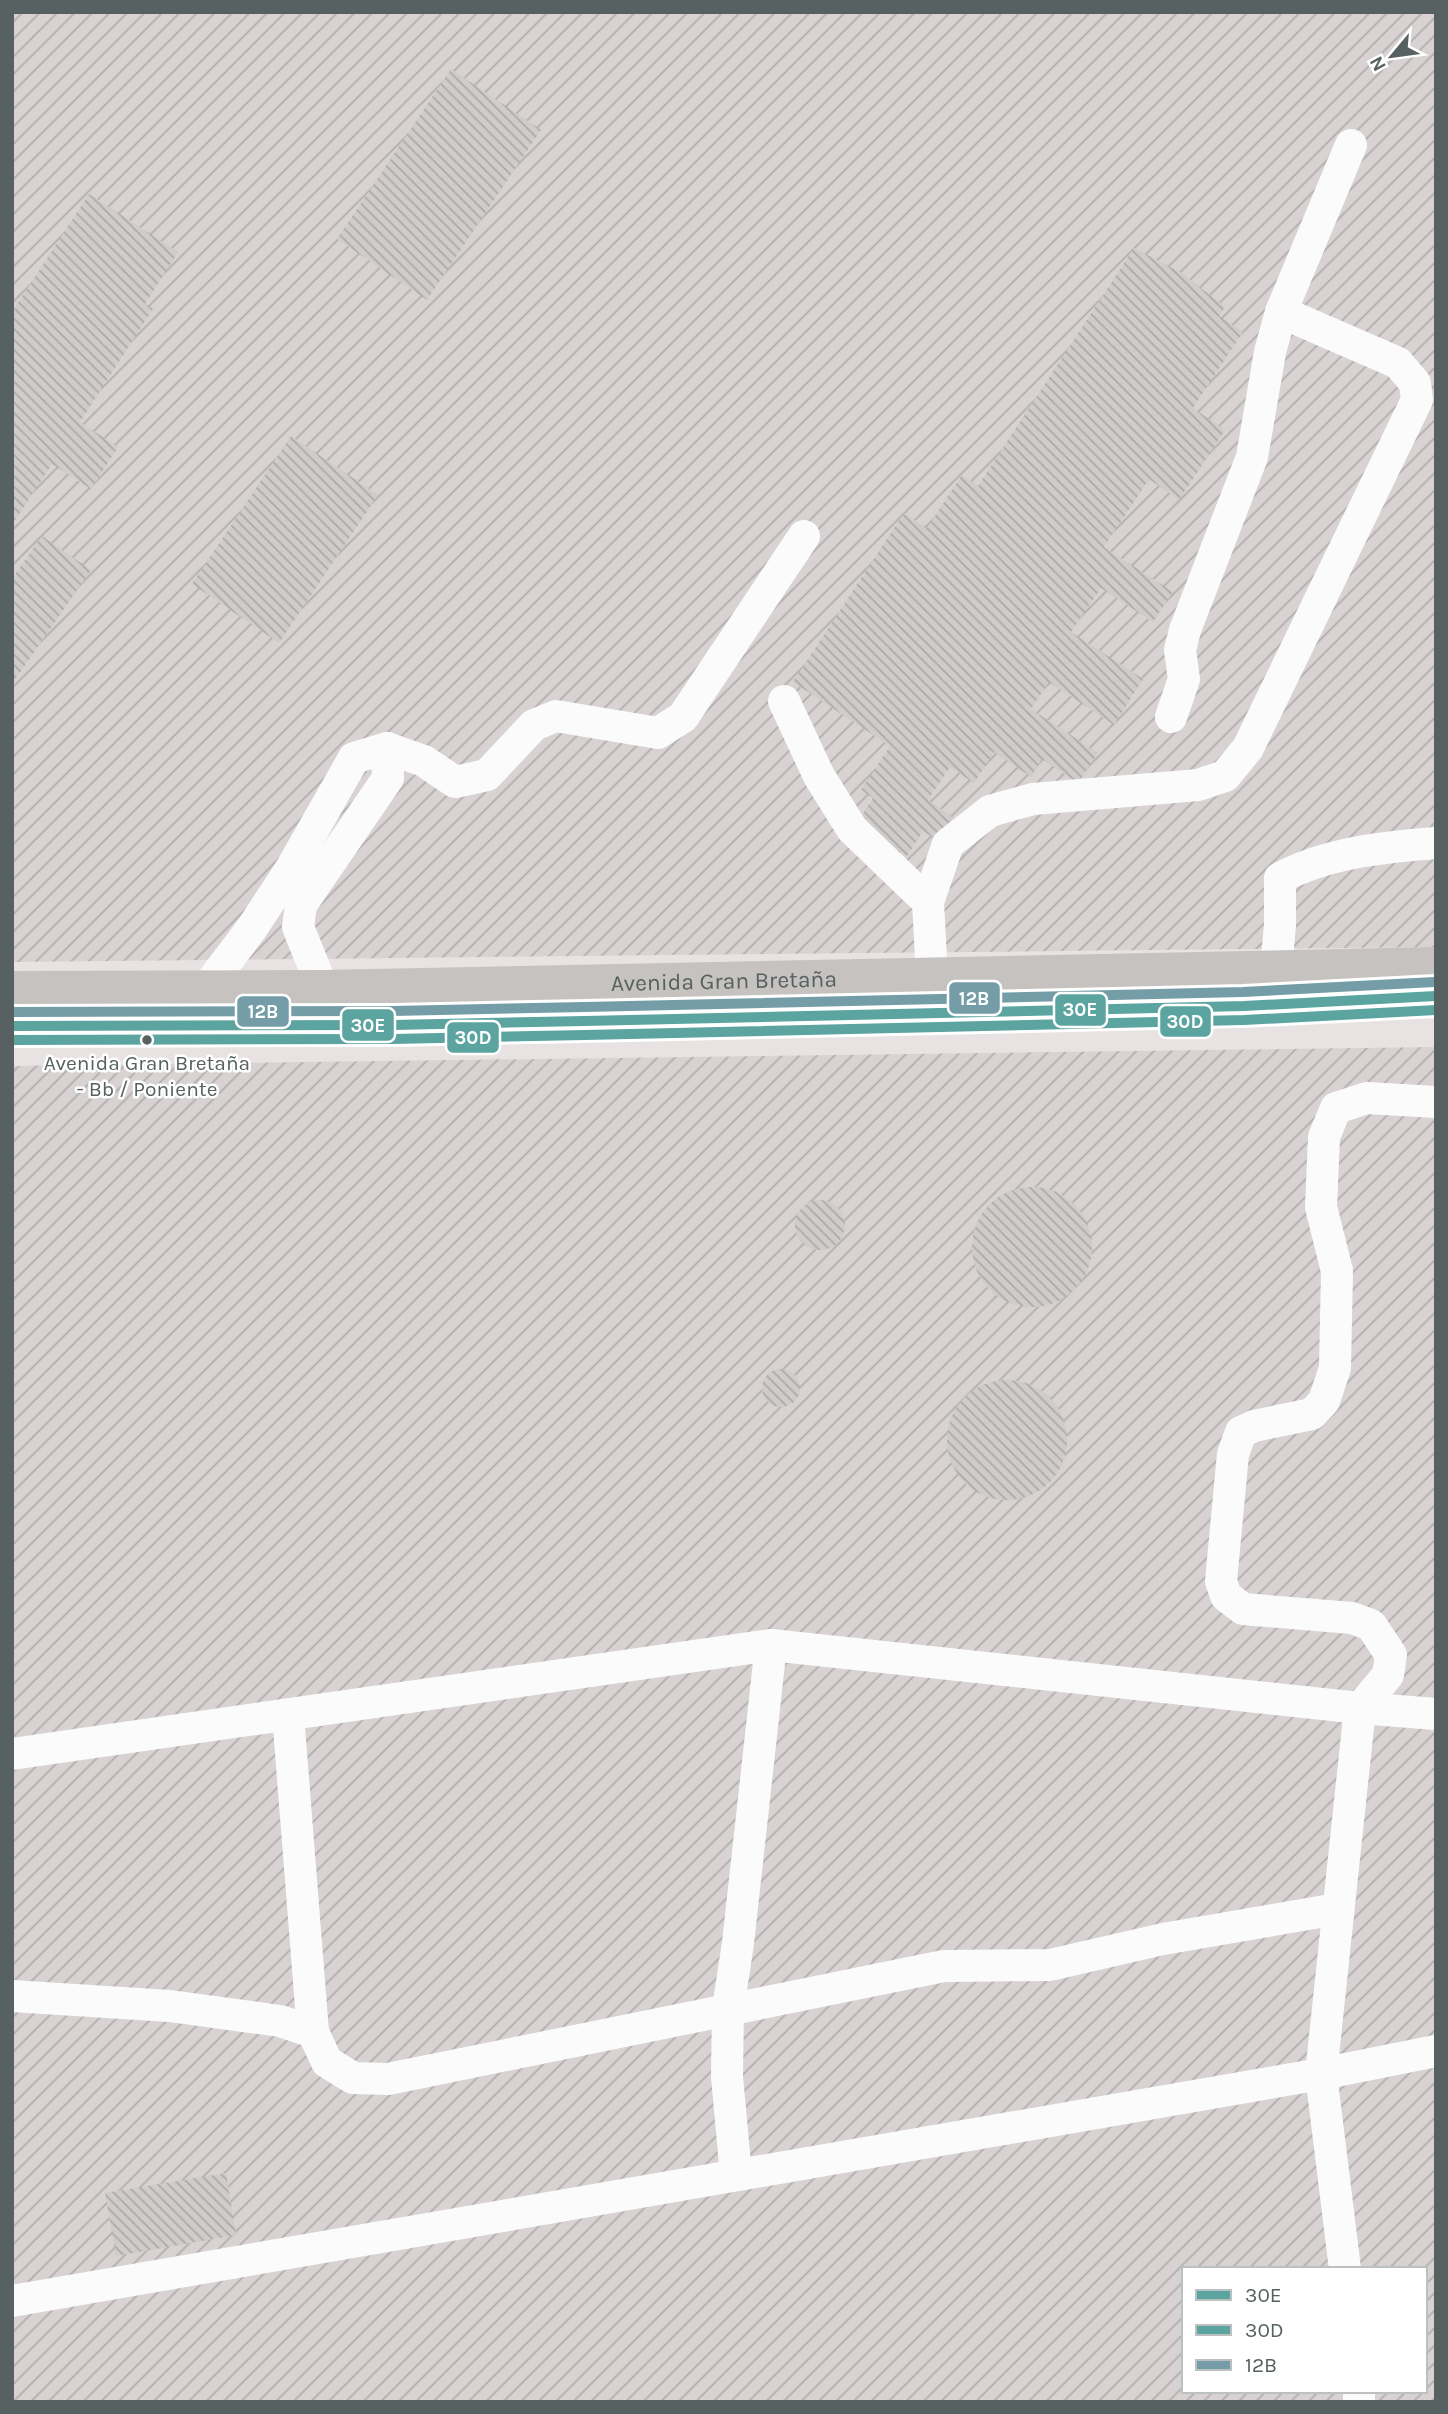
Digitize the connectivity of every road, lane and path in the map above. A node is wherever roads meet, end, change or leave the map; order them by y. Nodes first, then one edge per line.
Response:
1 (1351, 145) dead end
2 (1281, 312) junction
3 (804, 536) dead end
4 (784, 701) dead end
5 (1171, 717) dead end
6 (1436, 843) edge
7 (306, 872) junction
8 (928, 902) junction
9 (1436, 966) edge
10 (1276, 969) junction
11 (932, 976) junction
12 (323, 989) junction
13 (12, 990) edge
14 (205, 990) junction
15 (1436, 996) edge
16 (12, 1026) edge
17 (1436, 1102) edge
18 (771, 1645) junction
19 (1360, 1708) junction
20 (1436, 1714) edge
21 (288, 1715) junction
22 (12, 1754) edge
23 (1337, 1909) junction
24 (12, 1996) edge
25 (727, 2009) junction
26 (313, 2032) junction
27 (1436, 2051) edge
28 (1321, 2074) junction
29 (736, 2175) junction
30 (1345, 2267) edge
31 (12, 2301) edge

1 - 2 lane
2 - 5 lane
2 - 8 lane
3 - 7 lane
4 - 8 lane
6 - 10 lane
7 - 12 lane
7 - 14 lane
8 - 11 lane
9 - 10 main road, Avenida Gran Bretaña
10 - 11 main road, Avenida Gran Bretaña
11 - 12 main road, Avenida Gran Bretaña
12 - 14 main road, Avenida Gran Bretaña
13 - 14 main road, Avenida Gran Bretaña
15 - 16 main road, Avenida Gran Bretaña
17 - 19 lane
18 - 19 lane
18 - 21 lane
18 - 25 lane
19 - 20 lane
19 - 23 lane
21 - 22 lane
21 - 26 lane
23 - 25 lane
23 - 28 lane
24 - 26 lane
25 - 26 lane
25 - 29 lane
27 - 28 lane
28 - 29 lane
28 - 30 lane
29 - 31 lane

